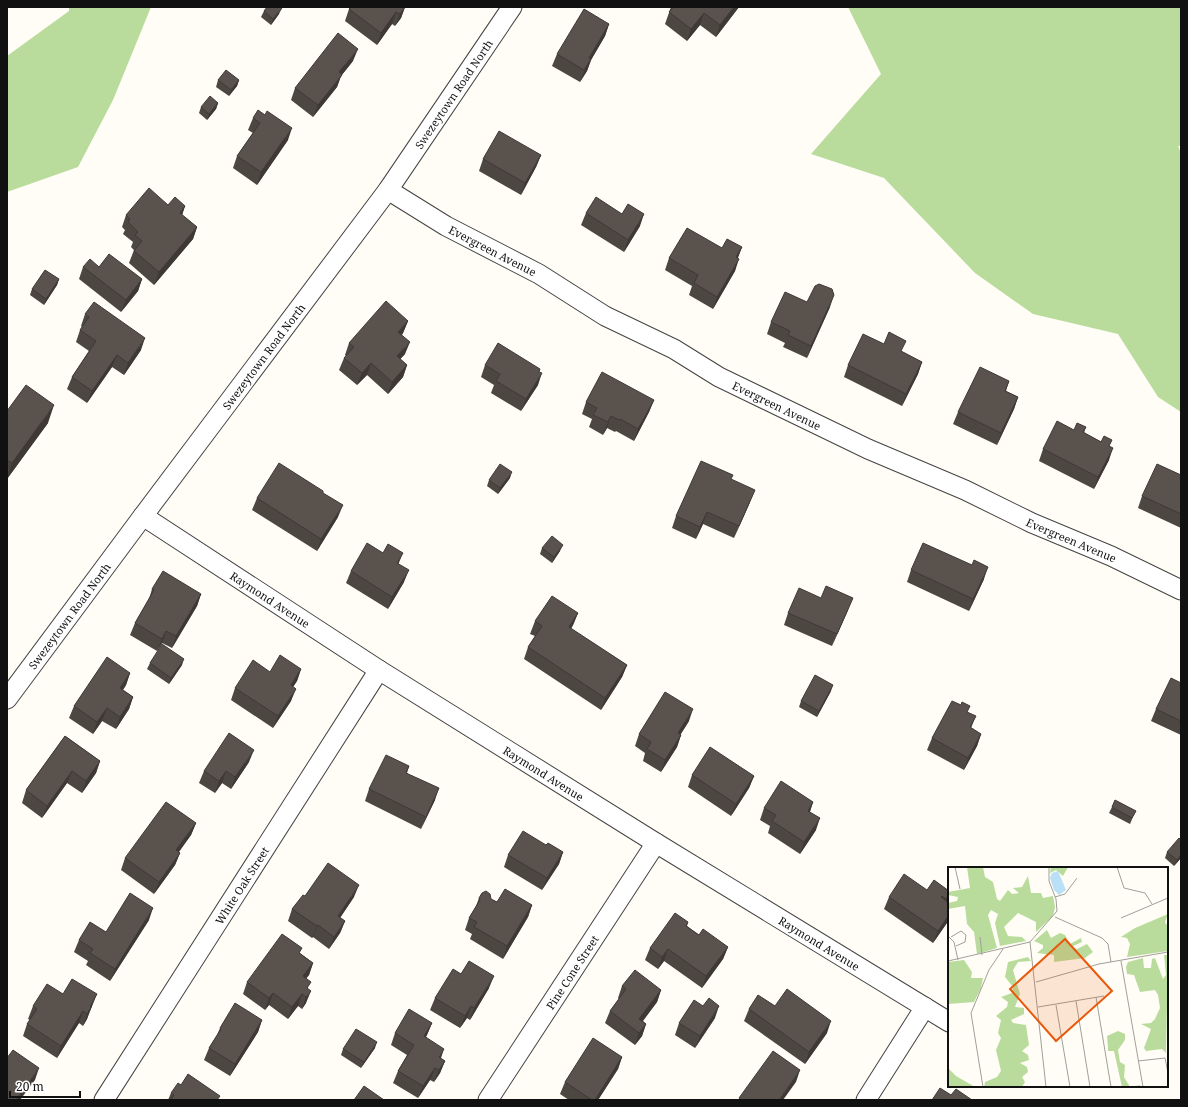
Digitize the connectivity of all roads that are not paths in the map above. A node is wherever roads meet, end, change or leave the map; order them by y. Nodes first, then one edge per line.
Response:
1 (512, 7) edge
2 (388, 190) junction
3 (143, 516) junction
4 (1181, 590) edge
5 (379, 670) junction
6 (7, 699) edge
7 (656, 843) junction
8 (925, 1007) junction
9 (948, 1021) edge
10 (104, 1100) edge
11 (488, 1100) edge
12 (866, 1100) edge

1 - 2 street, Swezeytown Road North
2 - 3 street, Swezeytown Road North
2 - 4 street, Evergreen Avenue
3 - 5 street, Raymond Avenue
3 - 6 street, Swezeytown Road North
5 - 7 street, Raymond Avenue
5 - 10 street, White Oak Street
7 - 8 street, Raymond Avenue
7 - 11 street, Pine Cone Street
8 - 9 street, Raymond Avenue
8 - 12 street

